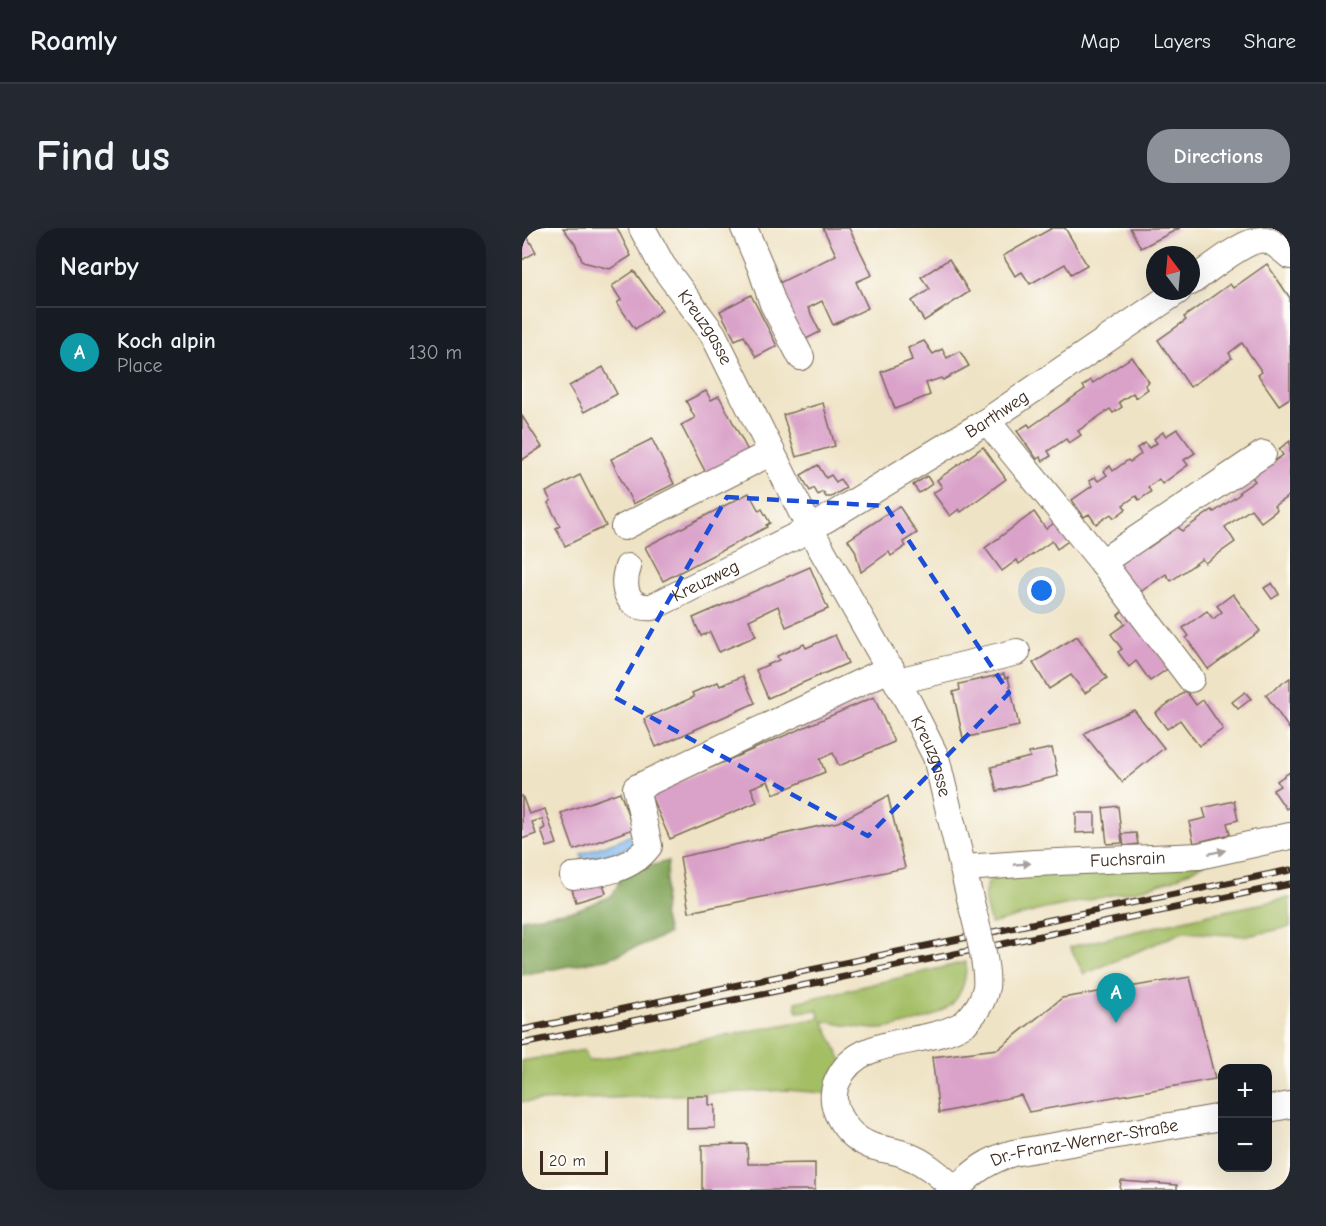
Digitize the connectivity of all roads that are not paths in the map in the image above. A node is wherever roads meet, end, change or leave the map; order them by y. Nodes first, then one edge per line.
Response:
1 (642, 228) edge
2 (744, 228) edge
3 (1290, 256) edge
4 (1200, 276) edge
5 (1165, 300) edge
6 (801, 357) dead end
7 (987, 420) junction
8 (772, 452) junction
9 (1263, 454) dead end
10 (624, 527) dead end
11 (815, 536) junction
12 (1102, 562) junction
13 (628, 567) dead end
14 (697, 604) dead end
15 (1017, 652) dead end
16 (894, 674) junction
17 (1191, 679) dead end
18 (1290, 836) edge
19 (964, 868) junction
20 (573, 876) dead end
21 (1290, 1105) edge
22 (1272, 1108) edge
23 (1218, 1118) edge
24 (956, 1190) edge

1 - 8 street, Kreuzgasse
2 - 6 street
3 - 4 street
5 - 7 street, Barthweg
7 - 11 street, Barthweg
7 - 12 street
8 - 10 street
8 - 11 street, Kreuzgasse
9 - 12 street
11 - 13 street, Kreuzweg
11 - 14 street
11 - 16 street, Kreuzgasse
12 - 17 street
15 - 16 street
16 - 19 street, Kreuzgasse
16 - 20 street
19 -> 18 street, Fuchsrain
19 - 24 street, Kreuzgasse, bridge
21 - 22 street
23 - 24 street, Dr.-Franz-Werner-Straße

